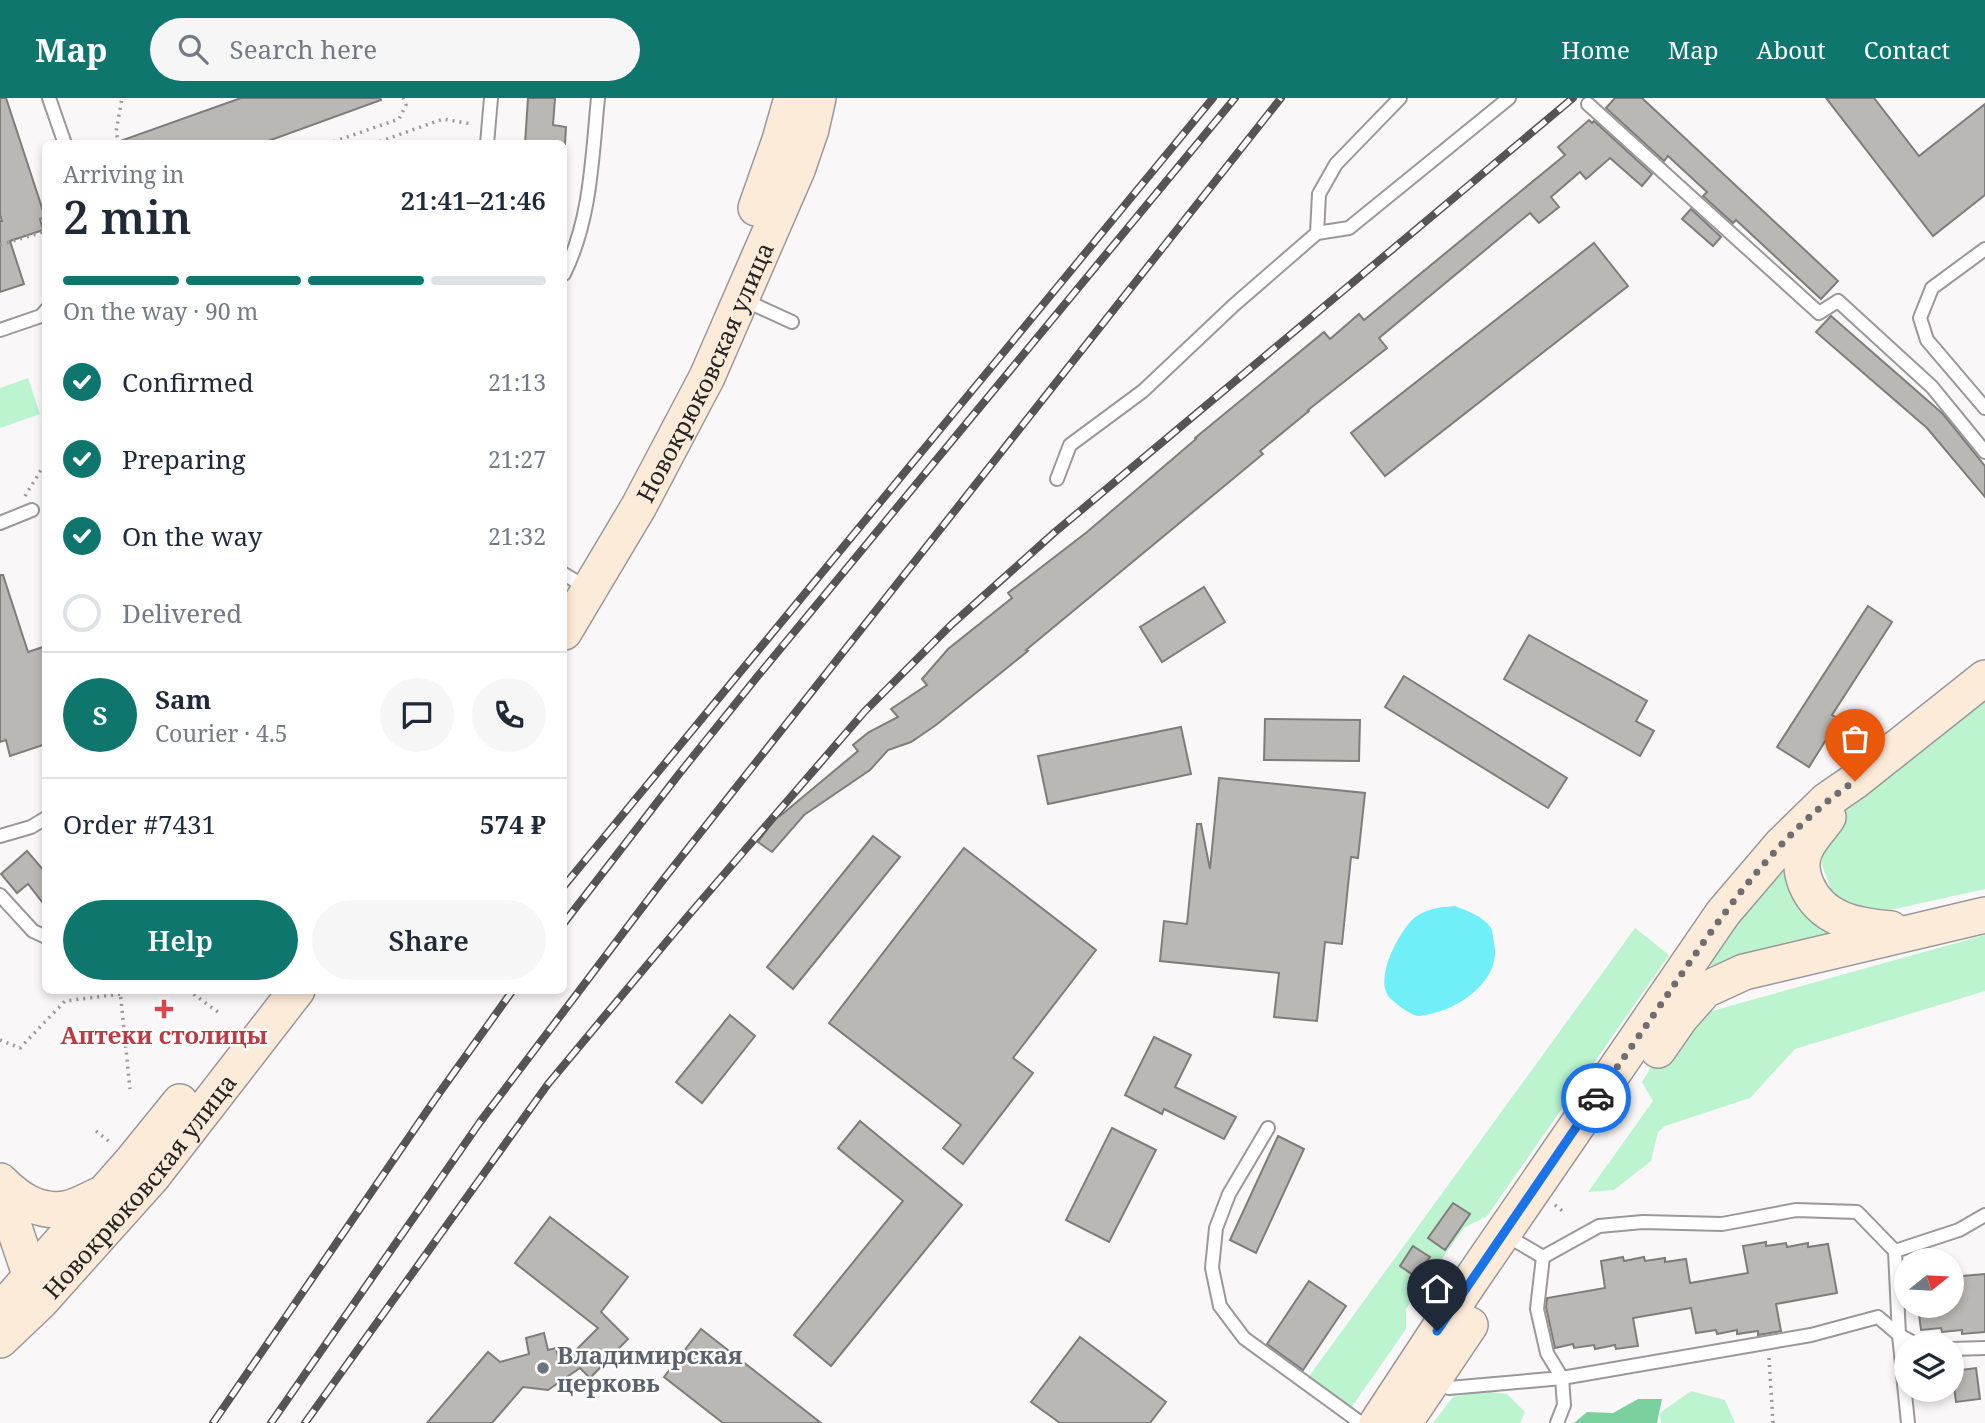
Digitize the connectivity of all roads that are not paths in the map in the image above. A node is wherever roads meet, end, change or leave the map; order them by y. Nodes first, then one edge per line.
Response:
1 (49, 98) edge
2 (491, 98) edge
3 (597, 98) edge
4 (792, 98) edge
5 (818, 98) edge
6 (1400, 98) edge
7 (1508, 98) edge
8 (1588, 104) dead end
9 (64, 140) edge
10 (487, 140) edge
11 (1317, 233) junction
12 (1985, 249) edge
13 (567, 267) edge
14 (741, 298) junction
15 (42, 315) edge
16 (792, 322) dead end
17 (0, 330) edge
18 (1985, 408) edge
19 (1985, 452) edge
20 (1057, 480) dead end
21 (32, 510) dead end
22 (6, 521) edge
23 (572, 584) edge
24 (567, 614) edge
25 (1985, 678) edge
26 (1855, 781) junction
27 (42, 820) edge
28 (0, 835) edge
29 (0, 895) edge
30 (1985, 915) edge
31 (1913, 931) junction
32 (42, 935) edge
33 (264, 994) edge
34 (294, 994) edge
35 (1268, 1128) dead end
36 (0, 1183) edge
37 (102, 1194) junction
38 (1985, 1215) edge
39 (1523, 1245) junction
40 (1904, 1248) edge
41 (1894, 1250) edge
42 (17, 1298) edge
43 (1896, 1332) edge
44 (0, 1340) edge
45 (1985, 1348) edge
46 (1964, 1349) edge
47 (1420, 1378) junction
48 (1562, 1378) junction
49 (1906, 1402) edge
50 (1361, 1423) edge
51 (1377, 1423) edge
52 (1404, 1423) edge
53 (1557, 1423) edge
54 (1908, 1423) edge

1 - 9 lane
2 - 10 lane
3 - 13 lane
4 - 23 main road, Новокрюковская улица
5 - 14 main road, Новокрюковская улица
6 - 11 lane
7 - 11 lane
8 - 19 lane
11 - 20 lane
12 - 18 lane
14 - 16 lane
14 - 23 main road, Новокрюковская улица
15 - 17 lane
21 - 22 lane
23 - 24 main road, Новокрюковская улица
25 - 26 main road
26 - 31 main road
26 - 39 main road
27 - 28 lane
29 - 32 lane
30 - 31 main road
31 - 39 main road
33 - 37 main road, Новокрюковская улица
34 - 42 main road, Новокрюковская улица
35 - 50 lane
36 - 37 main road
36 - 42 main road
37 - 42 main road, Новокрюковская улица
38 - 40 lane
39 - 41 lane
39 - 47 main road
39 - 48 lane
42 - 44 main road, Новокрюковская улица
43 - 48 lane
45 - 46 lane
47 - 48 lane
47 - 51 main road
47 - 52 main road
48 - 53 lane
49 - 54 lane

